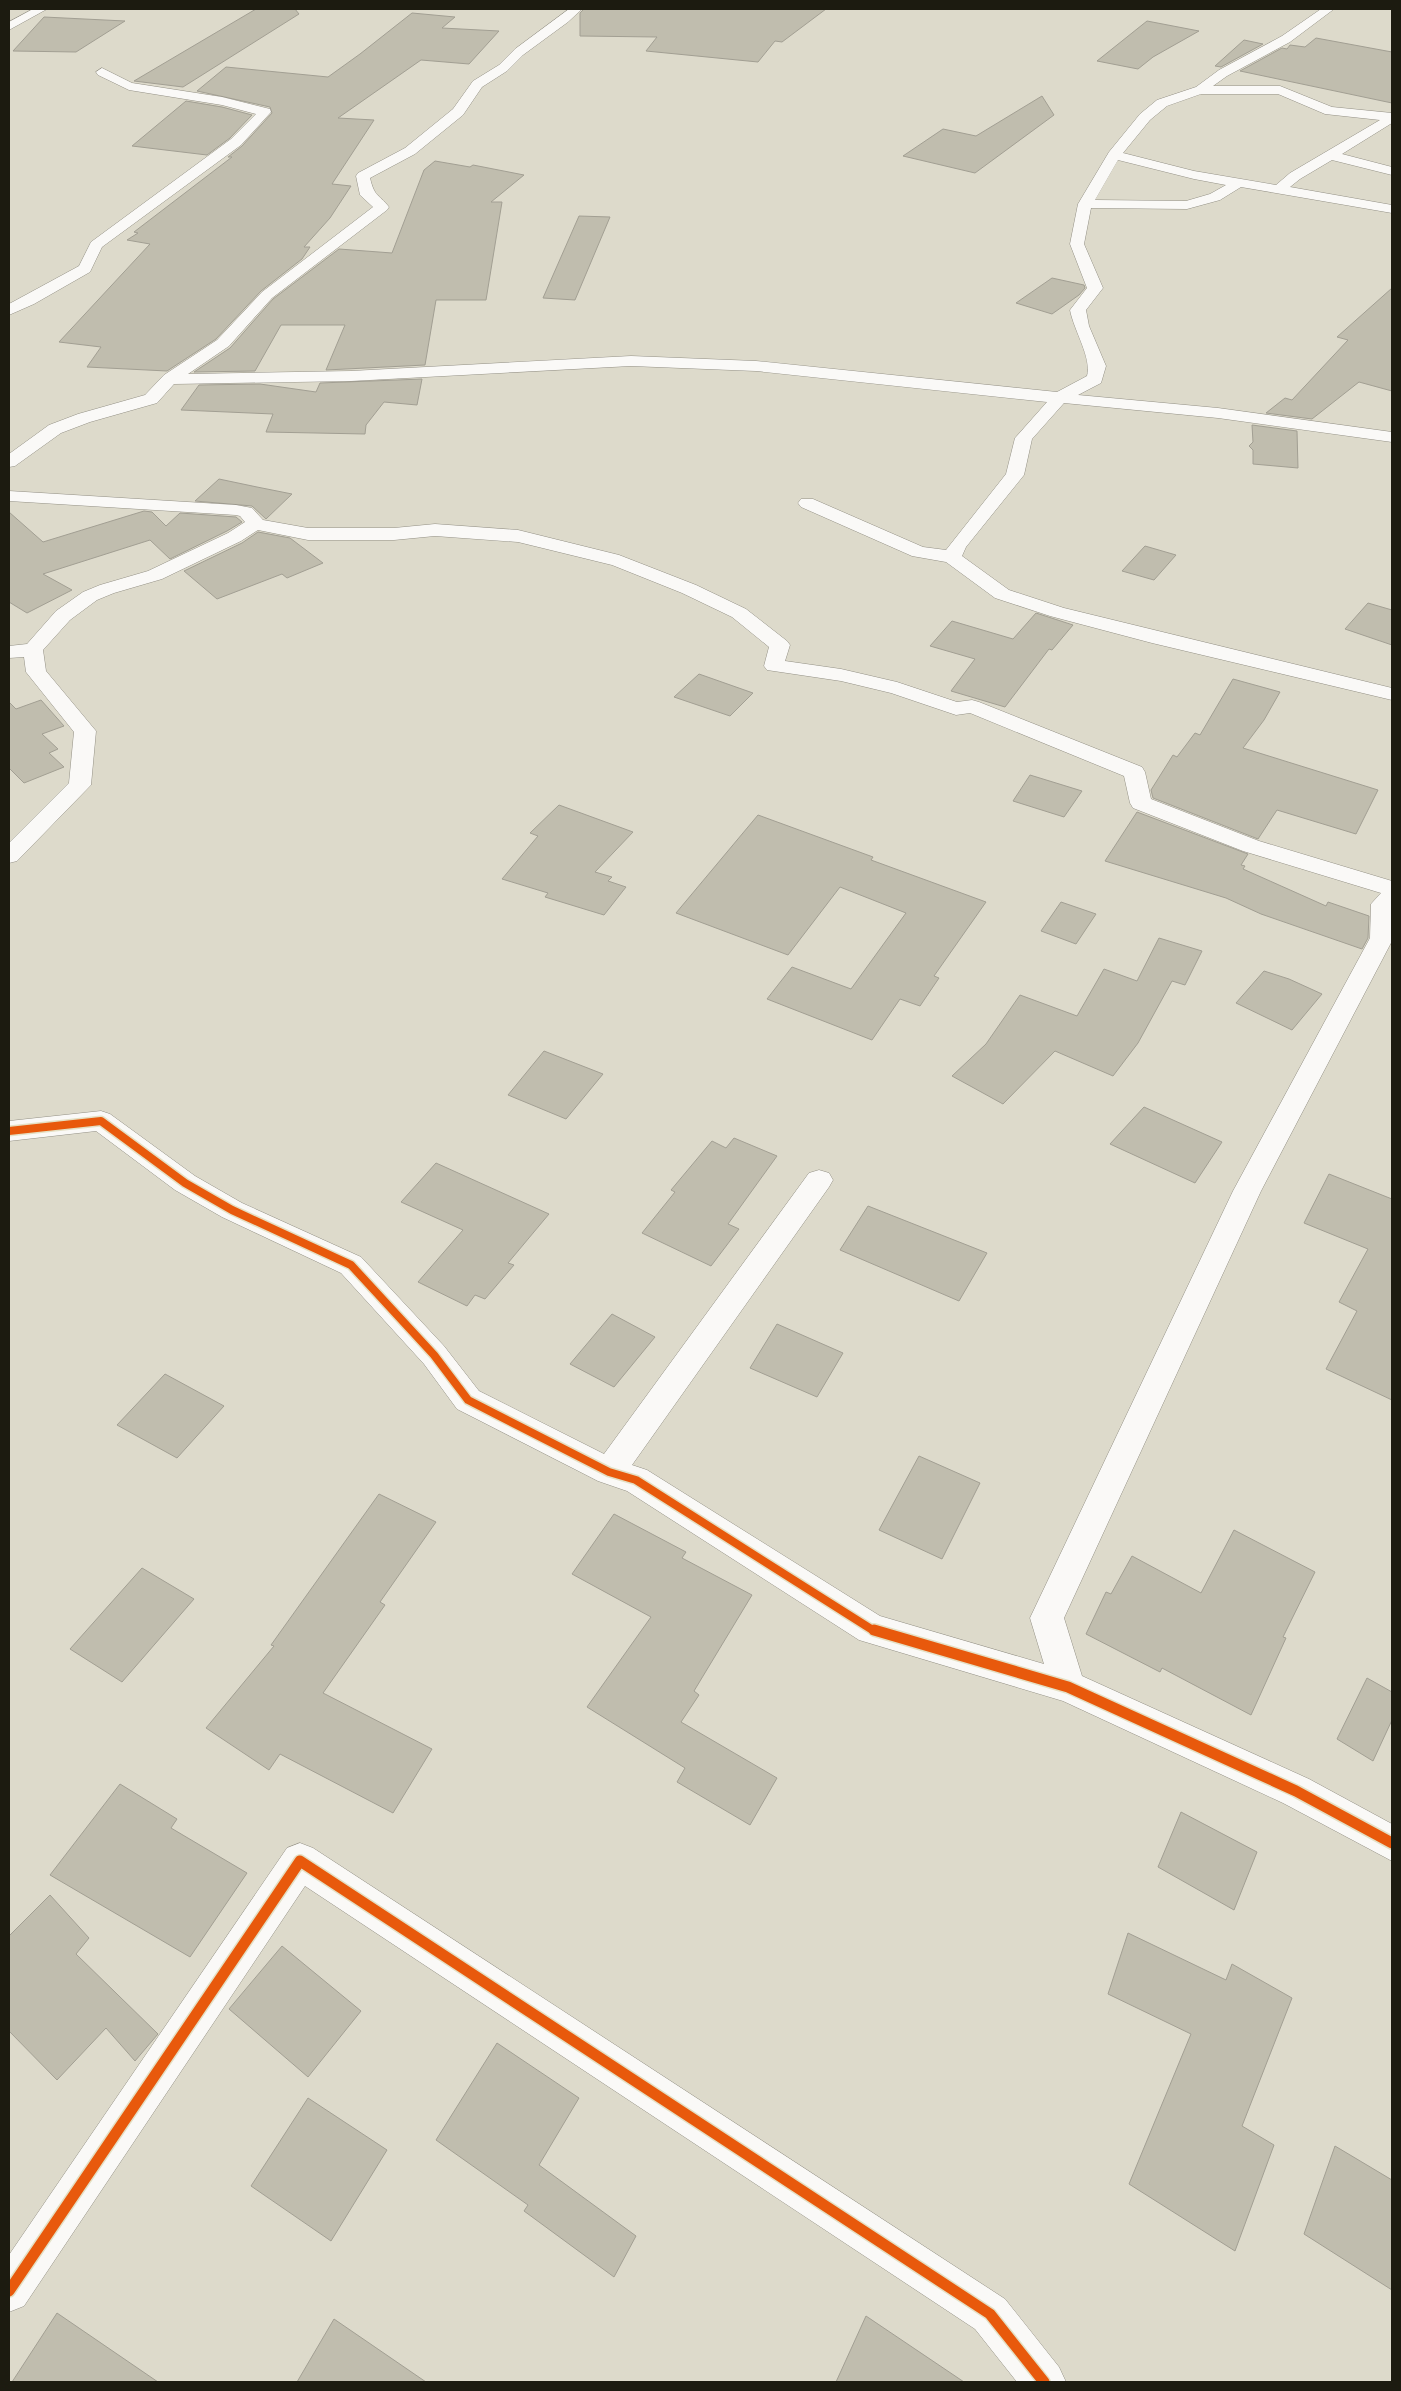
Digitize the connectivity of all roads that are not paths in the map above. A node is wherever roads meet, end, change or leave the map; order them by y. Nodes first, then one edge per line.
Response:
1 (41, 9) edge
2 (576, 9) edge
3 (1328, 9) edge
4 (9, 28) edge
5 (102, 72) dead end
6 (1200, 90) junction
7 (1392, 117) edge
8 (1114, 155) junction
9 (1330, 155) junction
10 (1392, 171) edge
11 (1238, 183) junction
12 (1279, 190) junction
13 (1085, 204) junction
14 (1392, 209) edge
15 (9, 310) edge
16 (170, 379) junction
17 (1059, 398) junction
18 (1392, 437) edge
19 (9, 462) edge
20 (9, 496) edge
21 (807, 503) dead end
22 (254, 524) junction
23 (952, 557) junction
24 (33, 650) junction
25 (9, 652) edge
26 (1392, 694) edge
27 (9, 856) edge
28 (1392, 889) edge
29 (1392, 896) edge
30 (9, 1131) edge
31 (819, 1180) dead end
32 (609, 1472) junction
33 (1068, 1688) junction
34 (1392, 1843) edge
35 (9, 2291) edge
36 (1044, 2382) edge

1 - 4 street
2 - 16 street
3 - 6 street
5 - 15 street
6 - 7 street
6 - 8 street
7 - 9 street
8 - 11 street
8 - 13 street
9 - 10 street
9 - 12 street
11 - 12 street
11 - 13 street
12 - 14 street
13 - 17 street
16 - 17 street
16 - 19 street
17 - 18 street
17 - 23 street
20 - 22 street
21 - 23 street
22 - 24 street
22 - 28 street
23 - 26 street
24 - 25 street
24 - 27 street
29 - 33 street
30 - 32 street
31 - 32 street
32 - 33 street
33 - 34 street
35 - 36 street

